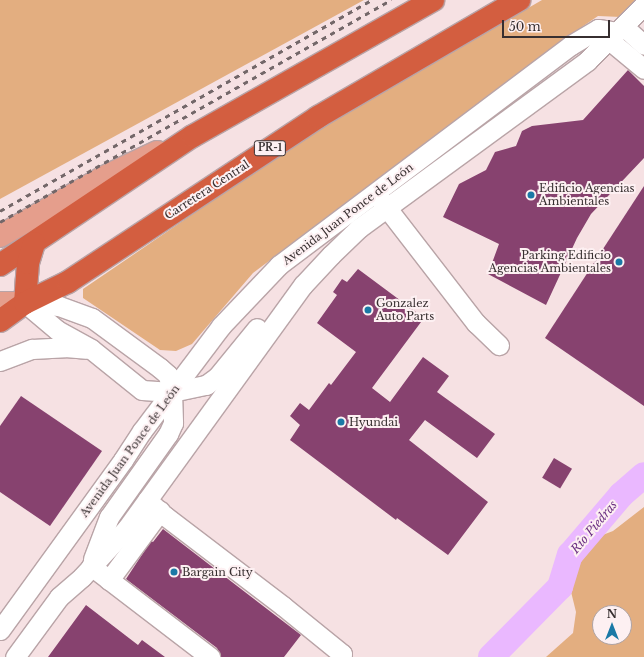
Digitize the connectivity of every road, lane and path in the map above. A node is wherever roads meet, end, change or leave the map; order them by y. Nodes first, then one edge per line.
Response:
1 (433, 0) edge
2 (519, 0) edge
3 (644, 5) edge
4 (616, 33) junction
5 (644, 45) edge
6 (644, 69) edge
7 (193, 136) junction
8 (382, 200) junction
9 (0, 236) edge
10 (34, 243) junction
11 (0, 265) edge
12 (303, 285) junction
13 (0, 302) edge
14 (25, 303) junction
15 (0, 321) edge
16 (499, 345) dead end
17 (91, 349) junction
18 (0, 360) edge
19 (172, 392) junction
20 (154, 505) junction
21 (45, 567) junction
22 (90, 567) junction
23 (109, 580) junction
24 (59, 597) junction
25 (0, 630) edge
26 (15, 657) edge
27 (210, 657) edge
28 (340, 657) edge

1 - 7 highway
2 - 14 highway, Carretera Central / PR-1
3 - 4 street, Avenida Juan Ponce de León
4 - 5 street
4 - 6 street
4 - 8 street, Avenida Juan Ponce de León
7 - 9 main road
7 - 10 highway
8 - 12 street, Avenida Juan Ponce de León
8 - 16 street
8 - 19 street, Avenida Juan Ponce de León
10 - 11 highway
10 - 14 highway
12 - 19 street
12 - 20 street, Avenida Juan Ponce de León
13 - 14 main road
14 - 15 highway, Carretera Central / PR-1
14 - 17 street
14 - 19 street
17 - 18 street
17 - 19 street
19 - 21 street, Avenida Juan Ponce de León
19 - 22 street
20 - 22 street, Avenida Juan Ponce de León
20 - 23 street
20 - 28 street
21 - 24 street
21 - 25 street, Avenida Juan Ponce de León
22 - 23 street
22 - 24 street, Avenida Juan Ponce de León
23 - 27 street
24 - 26 street, Avenida Juan Ponce de León

